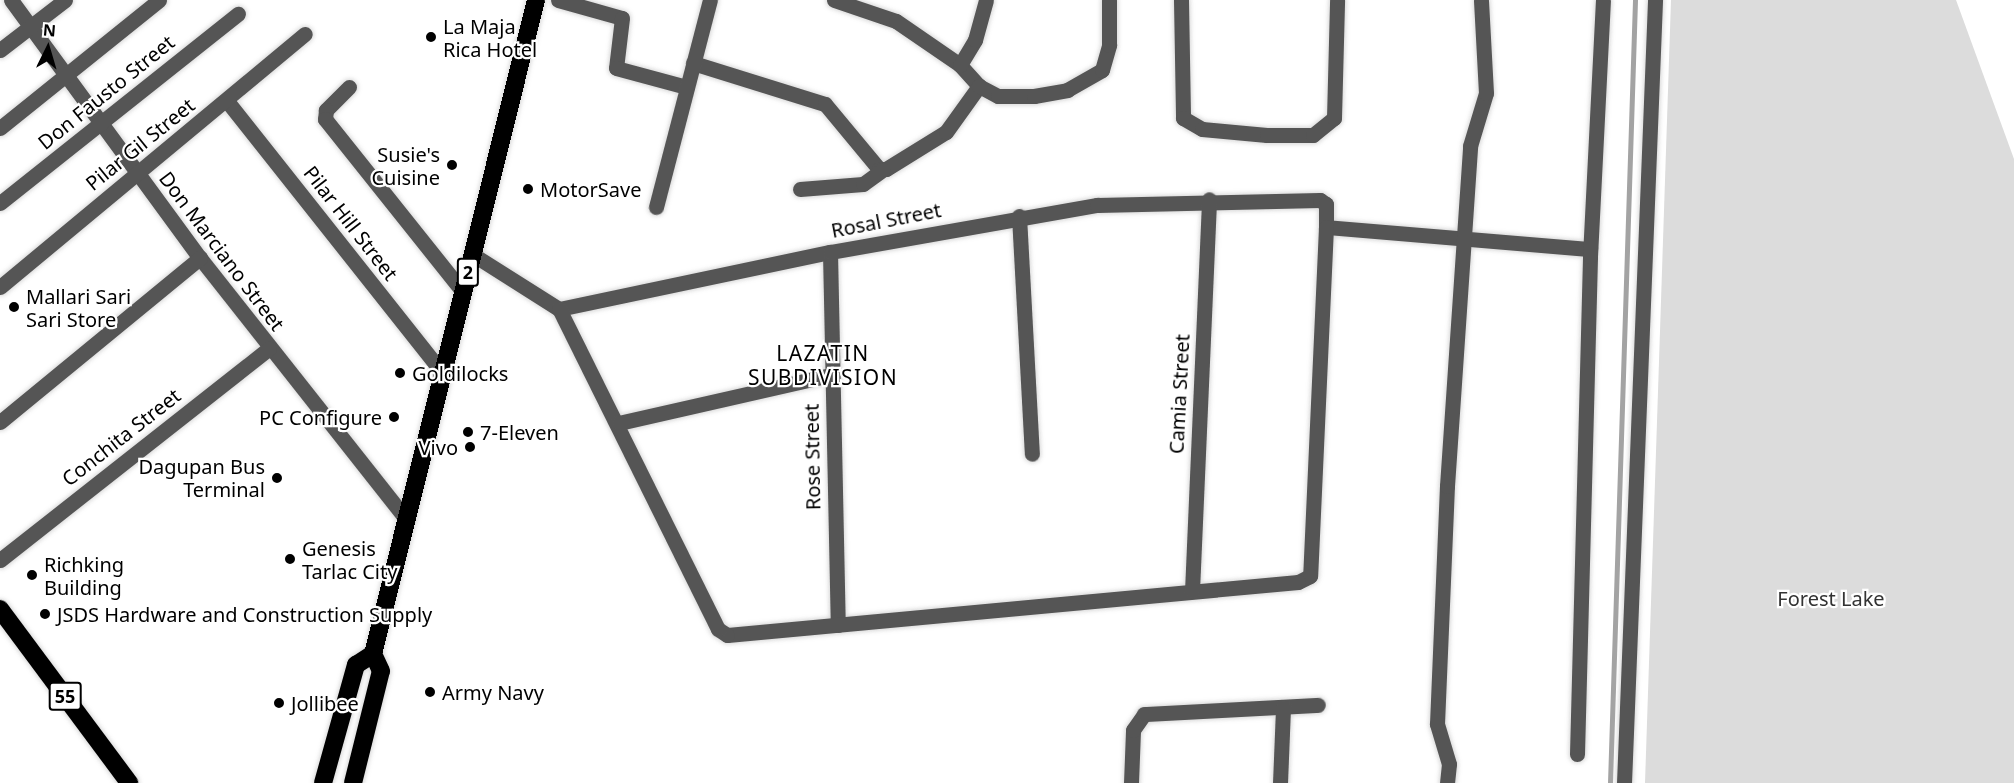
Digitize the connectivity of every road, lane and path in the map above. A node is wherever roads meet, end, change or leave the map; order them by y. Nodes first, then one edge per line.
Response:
1 (11, 0) edge
2 (65, 0) edge
3 (159, 0) edge
4 (536, 0) edge
5 (558, 0) edge
6 (710, 0) edge
7 (834, 0) edge
8 (986, 0) edge
9 (1109, 0) edge
10 (1181, 0) edge
11 (1336, 0) edge
12 (1481, 0) edge
13 (1603, 0) edge
14 (1655, 0) edge
15 (869, 4) edge
16 (238, 14) dead end
17 (29, 26) junction
18 (305, 34) dead end
19 (0, 50) edge
20 (693, 63) junction
21 (960, 65) junction
22 (66, 75) junction
23 (979, 86) junction
24 (349, 87) dead end
25 (687, 87) junction
26 (227, 101) junction
27 (100, 123) junction
28 (0, 128) edge
29 (882, 170) junction
30 (136, 173) junction
31 (800, 189) dead end
32 (1209, 199) junction
33 (0, 203) edge
34 (656, 207) dead end
35 (1019, 216) junction
36 (1326, 227) junction
37 (1462, 238) junction
38 (1590, 249) junction
39 (830, 252) junction
40 (472, 254) junction
41 (200, 258) junction
42 (0, 287) edge
43 (463, 292) junction
44 (559, 309) junction
45 (269, 348) junction
46 (442, 372) junction
47 (831, 375) junction
48 (0, 422) edge
49 (618, 423) junction
50 (1032, 454) dead end
51 (407, 520) junction
52 (0, 560) edge
53 (1192, 591) junction
54 (0, 610) edge
55 (838, 625) junction
56 (373, 654) junction
57 (1318, 705) dead end
58 (1283, 707) junction
59 (1577, 754) dead end
60 (124, 781) edge
61 (323, 783) edge
62 (353, 783) edge
63 (1131, 783) edge
64 (1280, 783) edge
65 (1447, 783) edge
66 (1624, 783) edge

1 - 17 street, Don Marciano Street
2 - 17 street
3 - 22 street
4 - 40 highway, 2
5 - 25 street
6 - 20 street
7 - 15 street
8 - 21 street
9 - 23 street
10 - 11 street
12 - 37 street
13 - 38 street
14 - 66 street
15 - 21 street
16 - 27 street, Don Fausto Street
17 - 19 street
17 - 22 street, Don Marciano Street
18 - 26 street, Pilar Gil Street
20 - 25 street
20 - 29 street
21 - 23 street
22 - 27 street, Don Marciano Street
22 - 28 street
23 - 29 street
24 - 43 street
25 - 34 street
26 - 30 street, Pilar Gil Street
26 - 46 street, Pilar Hill Street
27 - 30 street, Don Marciano Street
27 - 33 street, Don Fausto Street
29 - 31 street
30 - 41 street, Don Marciano Street
30 - 42 street, Pilar Gil Street
32 - 35 street, Rosal Street
32 - 36 street, Rosal Street
32 - 53 street, Camia Street
35 - 39 street, Rosal Street
35 - 50 street
36 - 37 street
36 - 53 street
37 - 38 street
37 - 65 street
38 - 59 street
39 - 44 street, Rosal Street
39 - 47 street, Rose Street
40 - 43 highway, 2
40 - 44 street
41 - 45 street, Don Marciano Street
41 - 48 street
43 - 46 highway, 2
44 - 49 street
45 - 51 street, Don Marciano Street
45 - 52 street, Conchita Street
46 - 51 highway, 2
47 - 49 street
47 - 55 street, Rose Street
49 - 55 street
51 - 56 highway, 2
53 - 55 street
54 - 60 highway, 55
56 - 61 highway, 2
56 - 62 highway, 2
57 - 58 street
58 - 63 street
58 - 64 street

